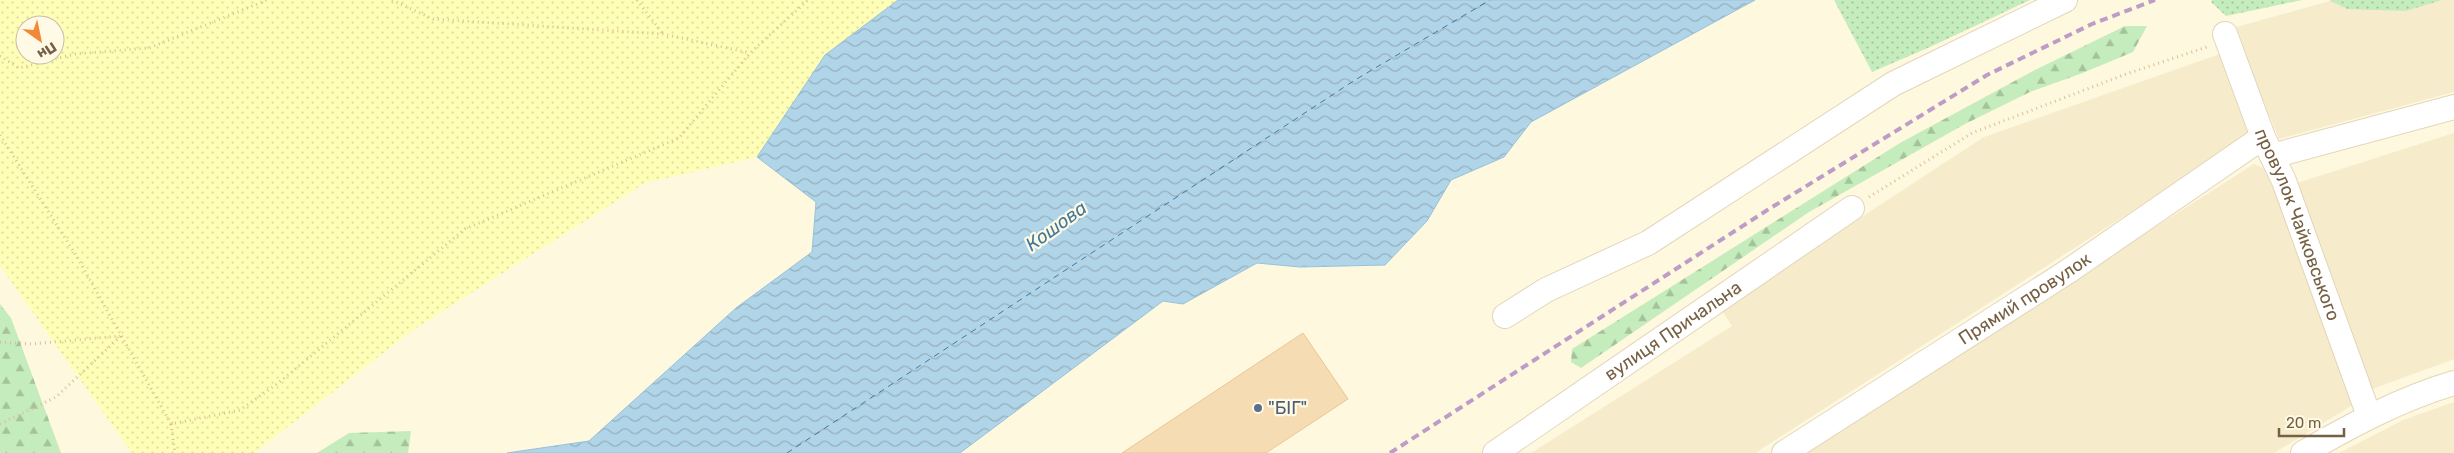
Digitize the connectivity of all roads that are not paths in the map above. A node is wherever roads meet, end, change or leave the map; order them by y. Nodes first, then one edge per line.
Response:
1 (2065, 0) edge
2 (2226, 37) road end
3 (2454, 107) edge
4 (2267, 146) junction
5 (1852, 208) road end
6 (1505, 316) dead end
7 (2454, 383) edge
8 (2369, 416) junction
9 (1495, 453) edge
10 (1784, 453) edge
11 (2303, 453) edge

1 - 6 street
2 - 4 street, провулок Чайковського
3 - 4 street, Прямий провулок
4 - 8 street, провулок Чайковського
4 - 10 street, Прямий провулок
5 - 9 street, вулиця Причальна
7 - 8 street
8 - 11 street

